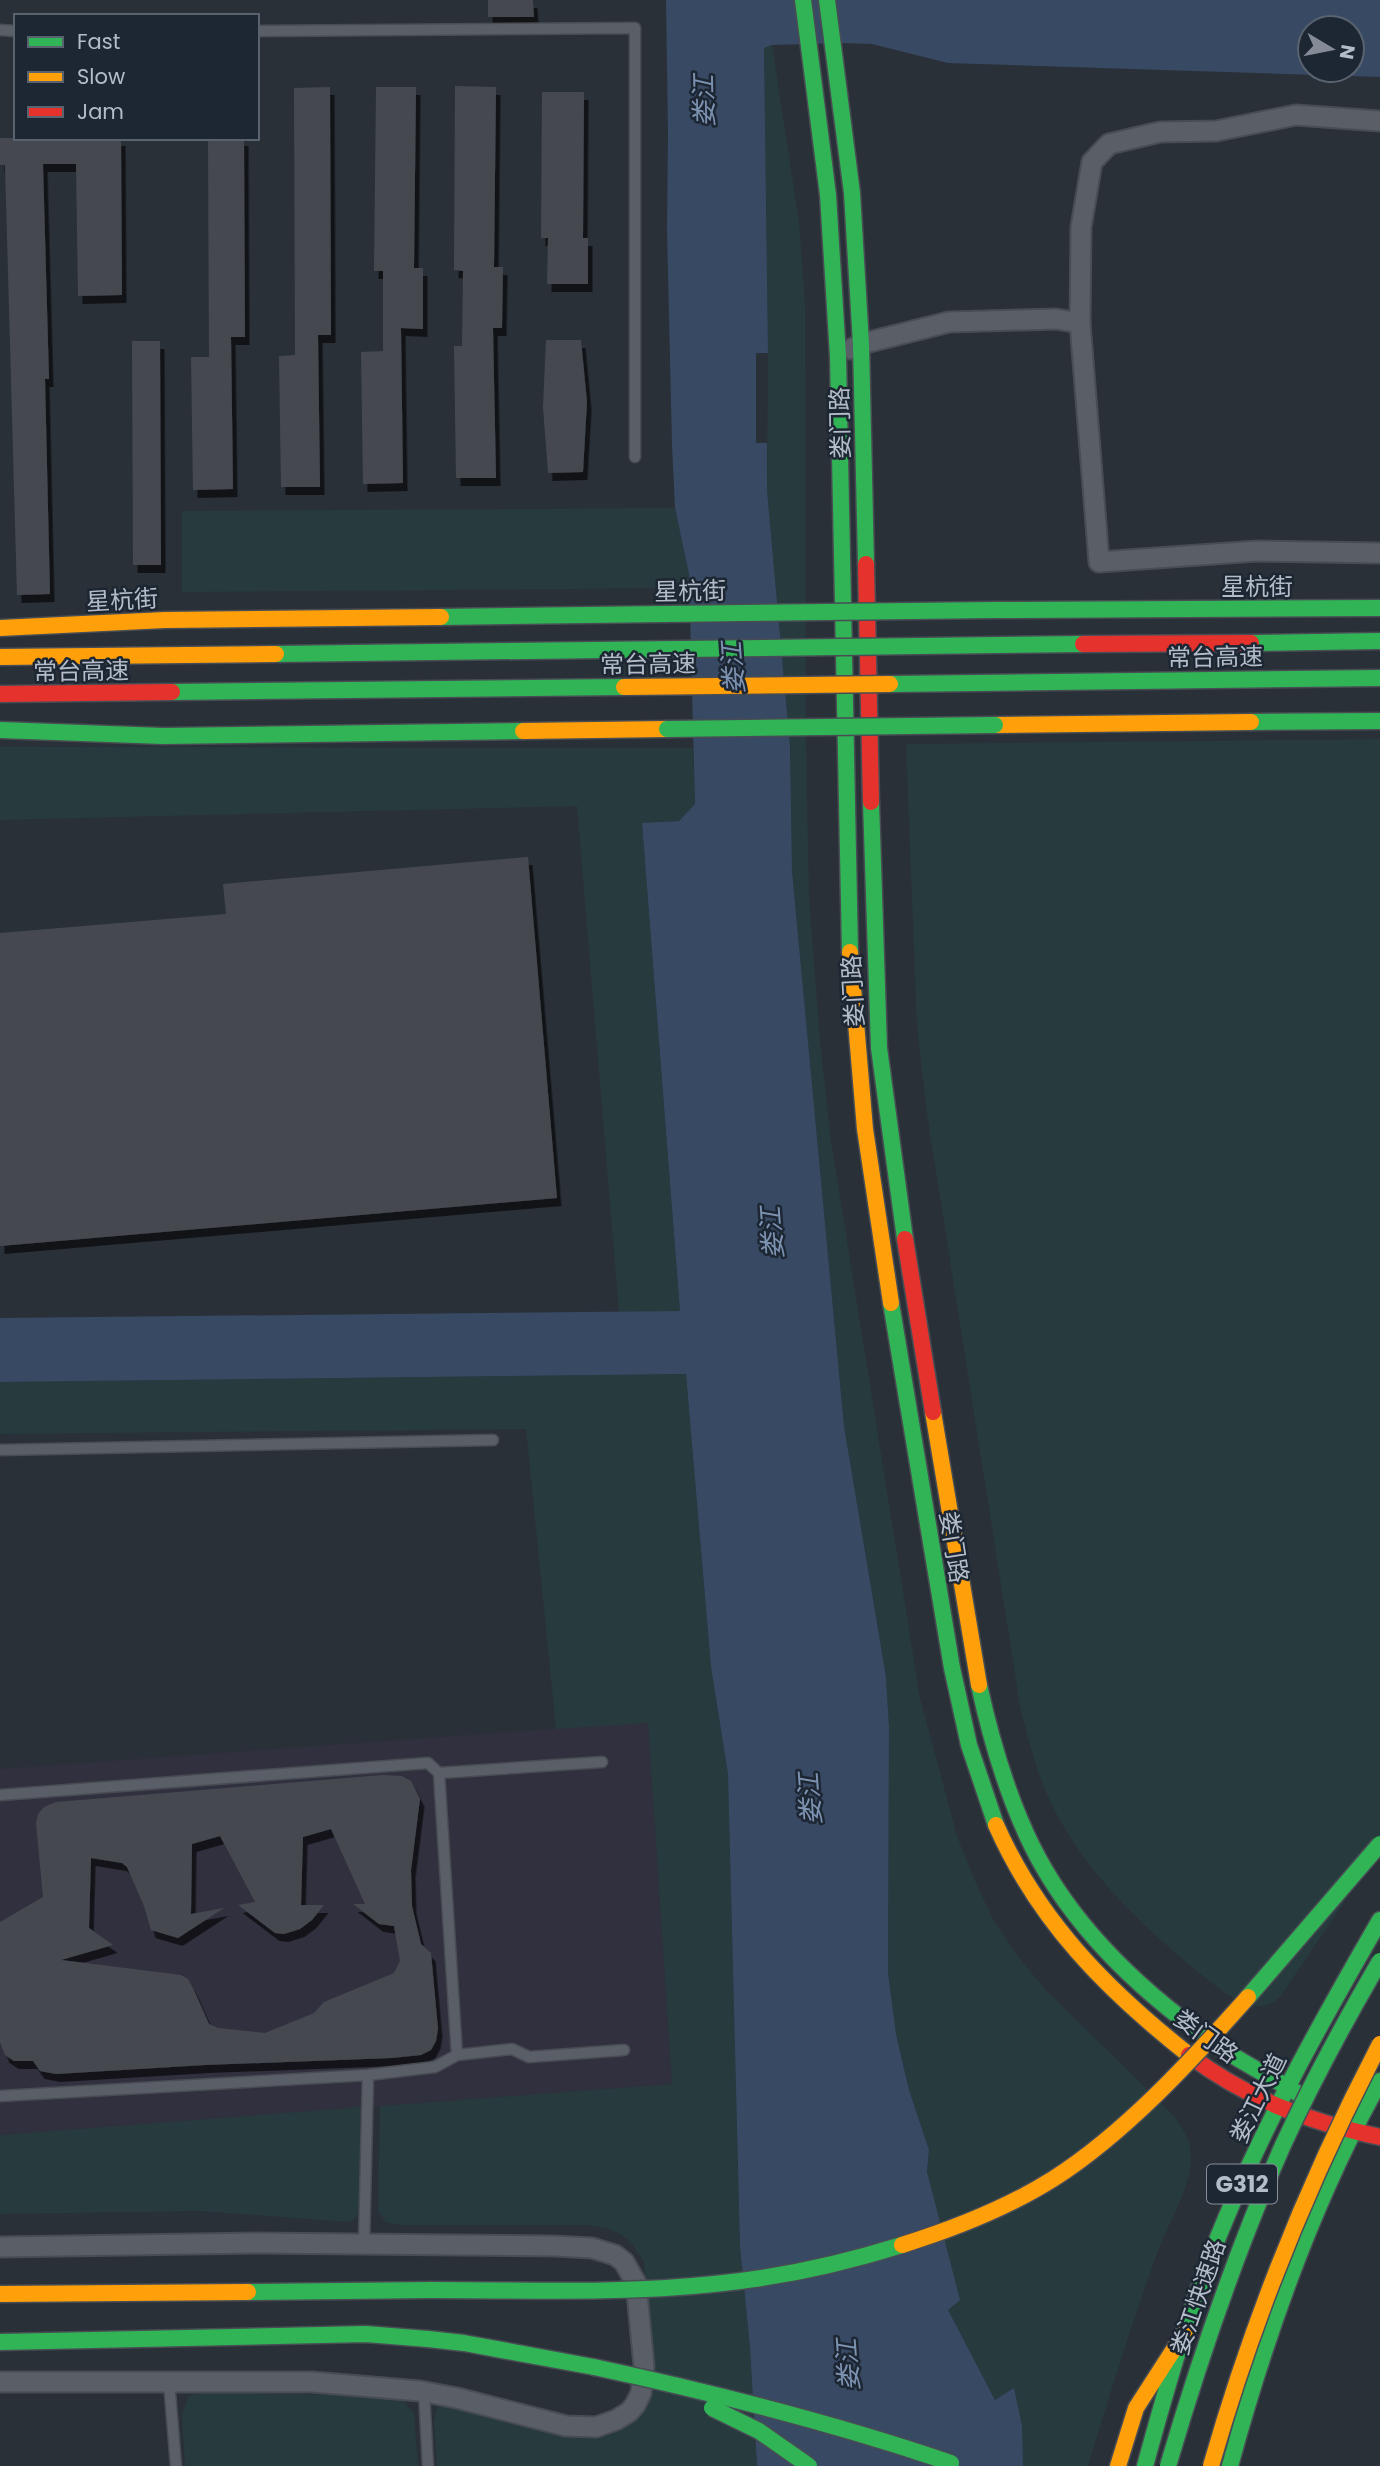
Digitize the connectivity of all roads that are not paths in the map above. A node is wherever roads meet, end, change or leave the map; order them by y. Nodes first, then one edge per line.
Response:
1 (803, 0) edge
2 (827, 0) edge
3 (259, 30) edge
4 (1380, 121) edge
5 (1080, 323) junction
6 (861, 344) junction
7 (838, 356) junction
8 (635, 457) dead end
9 (1380, 553) edge
10 (1380, 608) edge
11 (0, 628) edge
12 (1380, 641) edge
13 (0, 657) edge
14 (1380, 678) edge
15 (0, 694) edge
16 (1380, 721) edge
17 (0, 730) edge
18 (494, 1440) dead end
19 (0, 1450) edge
20 (602, 1762) dead end
21 (439, 1773) junction
22 (0, 1795) edge
23 (1380, 1844) edge
24 (1380, 1920) edge
25 (1380, 1961) edge
26 (1380, 2044) edge
27 (624, 2050) dead end
28 (457, 2055) junction
29 (368, 2075) junction
30 (1380, 2081) edge
31 (1288, 2086) junction
32 (0, 2096) edge
33 (1277, 2107) junction
34 (1355, 2132) junction
35 (1380, 2137) edge
36 (364, 2244) junction
37 (0, 2247) edge
38 (0, 2294) edge
39 (1185, 2332) junction
40 (0, 2342) edge
41 (594, 2367) junction
42 (169, 2380) junction
43 (0, 2382) edge
44 (424, 2392) junction
45 (176, 2466) edge
46 (428, 2466) edge
47 (809, 2466) edge
48 (957, 2466) edge
49 (1118, 2466) edge
50 (1145, 2466) edge
51 (1168, 2466) edge
52 (1211, 2466) edge
53 (1230, 2466) edge

1 - 7 main road, 娄门路
2 - 6 main road, 娄门路
3 - 8 lane
4 - 5 street
5 - 6 street
5 - 9 street
6 - 7 street
6 - 31 main road, 娄门路
7 - 33 main road, 娄门路
10 - 11 main road, 星杭街, bridge
12 - 13 main road, 常台高速, bridge
14 - 15 main road, 常台高速, bridge
16 - 17 main road, bridge
18 - 19 lane
20 - 21 lane
21 - 22 lane
21 - 28 lane
23 - 38 main road, bridge
24 - 31 main road, 娄江大道 / G312
25 - 51 main road, 娄江快速路, bridge
26 - 52 main road, bridge
27 - 28 lane
28 - 29 lane
29 - 32 lane
29 - 36 lane
30 - 34 main road
31 - 33 main road, 娄江大道 / G312
31 - 34 main road, 娄门路
33 - 34 main road, 娄门路
33 - 39 main road, 娄江大道 / G312
34 - 35 main road
34 - 53 main road
36 - 37 street
36 - 44 street
39 - 49 main road
39 - 50 main road, 娄江大道 / G312
40 - 41 main road
41 - 47 main road, bridge
41 - 48 main road, bridge
42 - 43 street
42 - 44 street
42 - 45 lane
44 - 46 lane

